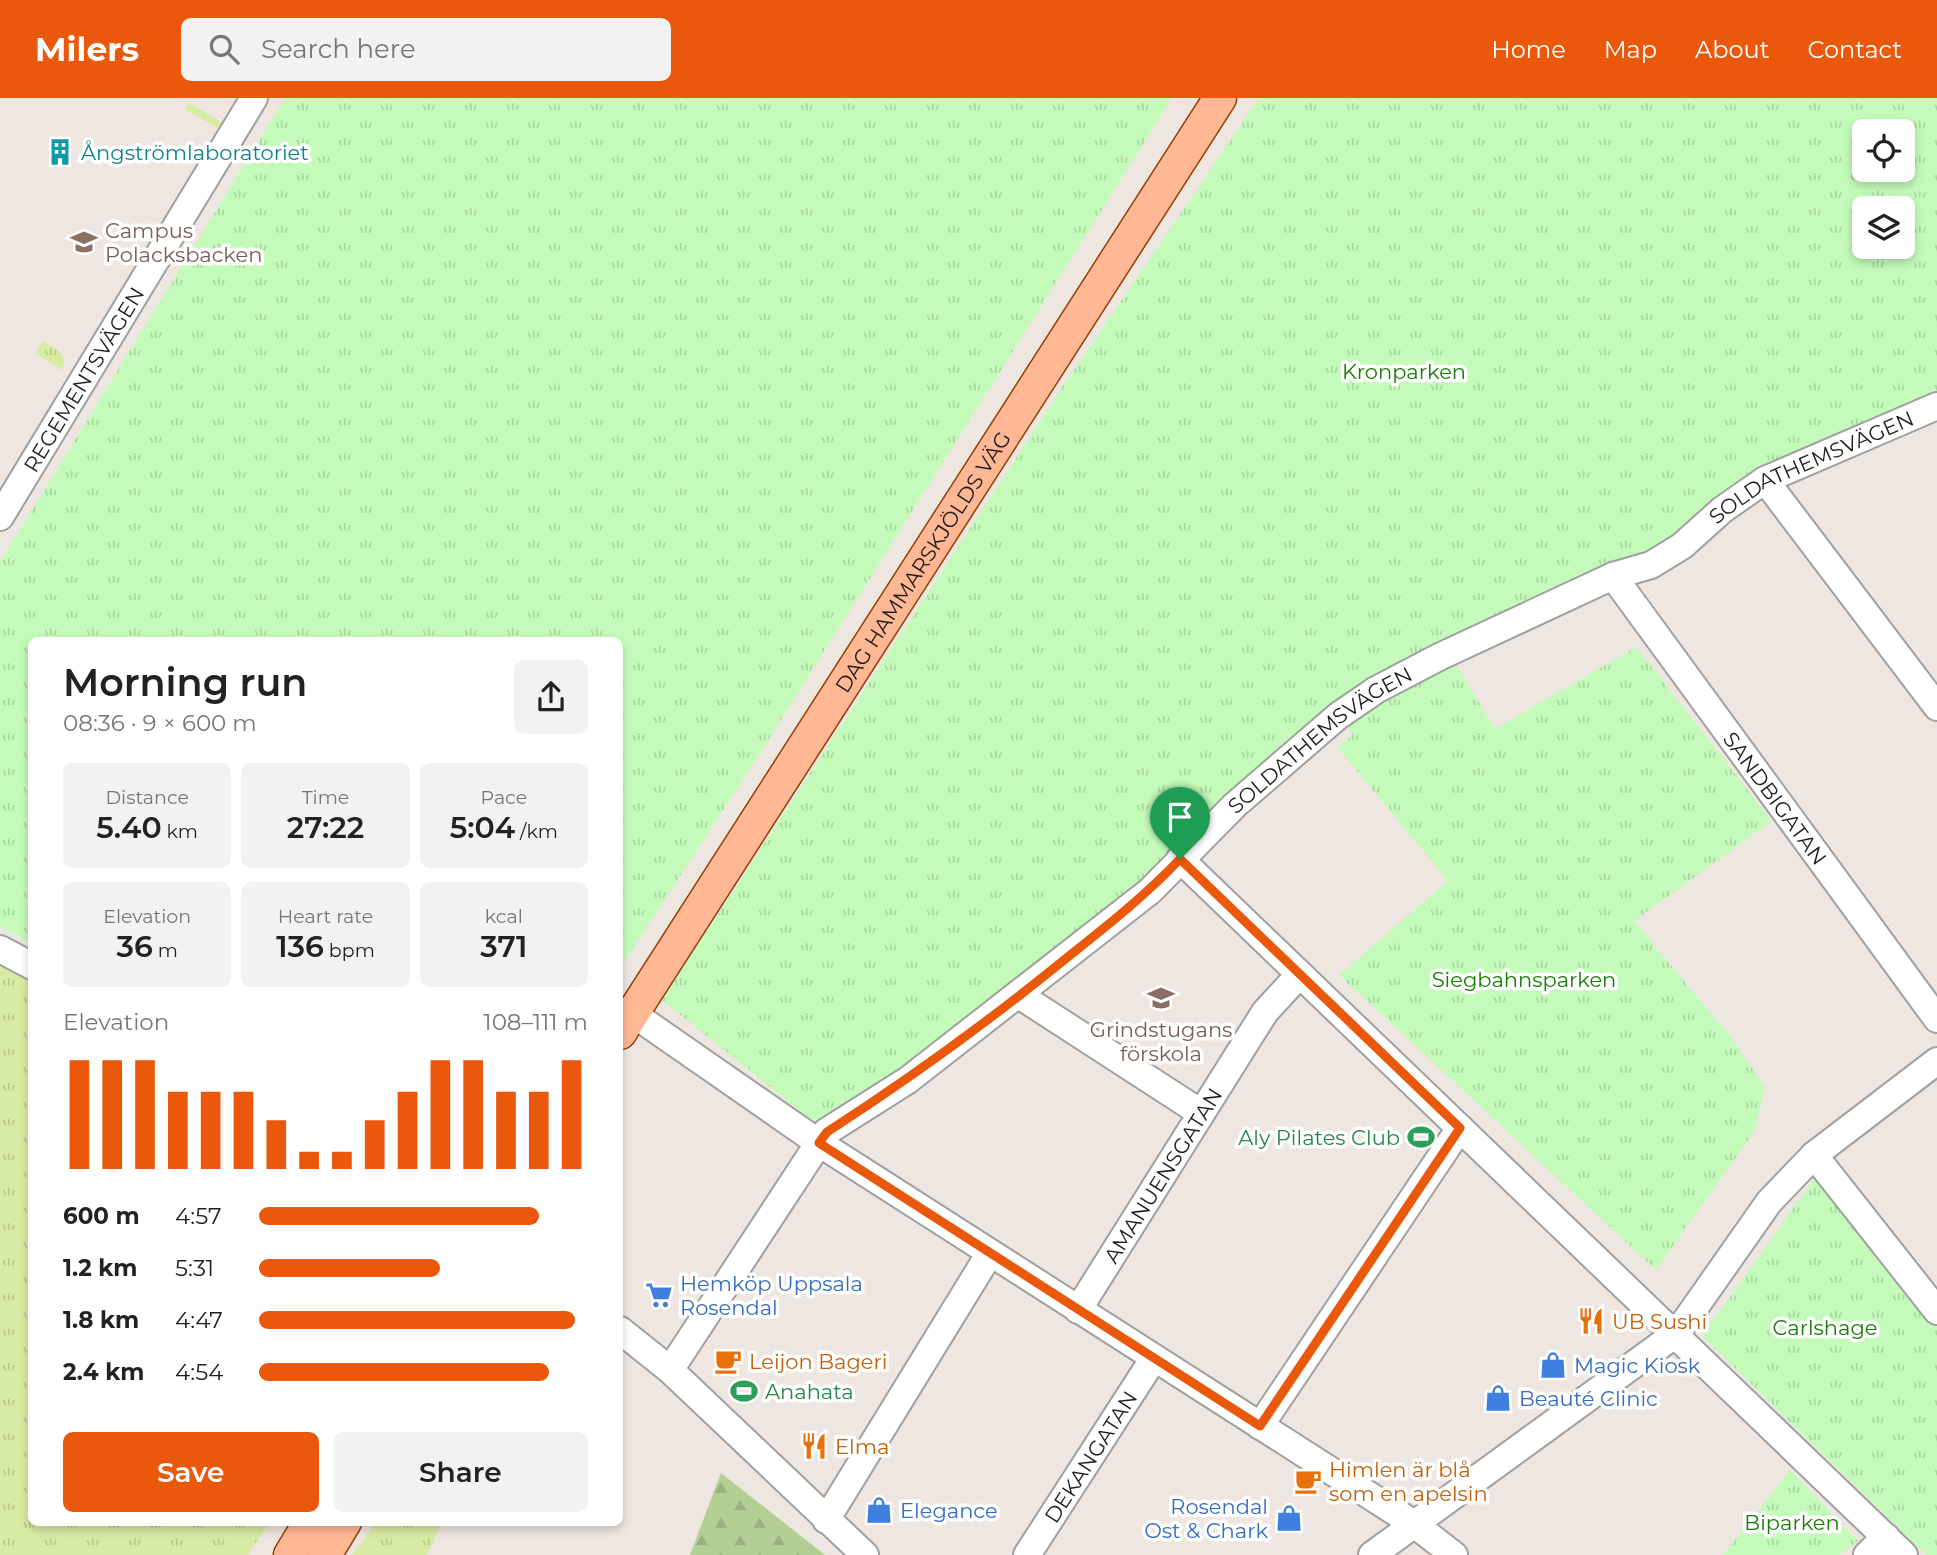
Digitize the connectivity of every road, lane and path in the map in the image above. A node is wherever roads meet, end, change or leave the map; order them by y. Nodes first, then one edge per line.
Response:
1 (254, 98) edge
2 (1220, 98) edge
3 (1937, 406) edge
4 (1765, 480) junction
5 (0, 517) edge
6 (1613, 576) junction
7 (1937, 707) edge
8 (1180, 859) junction
9 (0, 949) edge
10 (28, 964) edge
11 (1300, 974) junction
12 (1019, 995) junction
13 (1937, 1018) edge
14 (624, 1028) edge
15 (1937, 1061) edge
16 (1201, 1113) junction
17 (1460, 1128) junction
18 (819, 1143) junction
19 (1814, 1155) junction
20 (990, 1253) junction
21 (1078, 1310) junction
22 (1937, 1311) edge
23 (1677, 1333) junction
24 (629, 1337) edge
25 (1154, 1358) junction
26 (670, 1370) junction
27 (1260, 1426) junction
28 (826, 1520) junction
29 (1413, 1524) junction
30 (308, 1526) edge
31 (343, 1526) edge
32 (1886, 1549) edge
33 (290, 1555) edge
34 (325, 1555) edge
35 (865, 1555) edge
36 (1027, 1555) edge
37 (1372, 1555) edge
38 (1454, 1555) edge

1 - 5 street, REGEMENTSVÄGEN
2 - 14 main road, DAG HAMMARSKJÖLDS VÄG
3 - 4 street, SOLDATHEMSVÄGEN
4 - 6 street, SOLDATHEMSVÄGEN
4 - 7 street
6 - 8 street, SOLDATHEMSVÄGEN
6 - 13 street, SANDBIGATAN
8 - 11 street
8 - 12 street, SOLDATHEMSVÄGEN
9 - 10 street
11 - 16 street, AMANUENSGATAN
11 - 17 street
12 - 16 street
12 - 18 street, SOLDATHEMSVÄGEN
14 - 18 street
15 - 19 street
16 - 21 street, AMANUENSGATAN
17 - 23 street
17 - 27 street
18 - 20 street
18 - 26 street, SOLDATHEMSVÄGEN
19 - 22 street
19 - 23 street
20 - 21 street
20 - 28 street
21 - 25 street
23 - 29 street
23 - 32 street
24 - 26 street
25 - 27 street
25 - 36 street, DEKANGATAN
26 - 28 street
27 - 29 street
28 - 35 street
29 - 37 street
29 - 38 street
30 - 33 main road
31 - 34 main road

